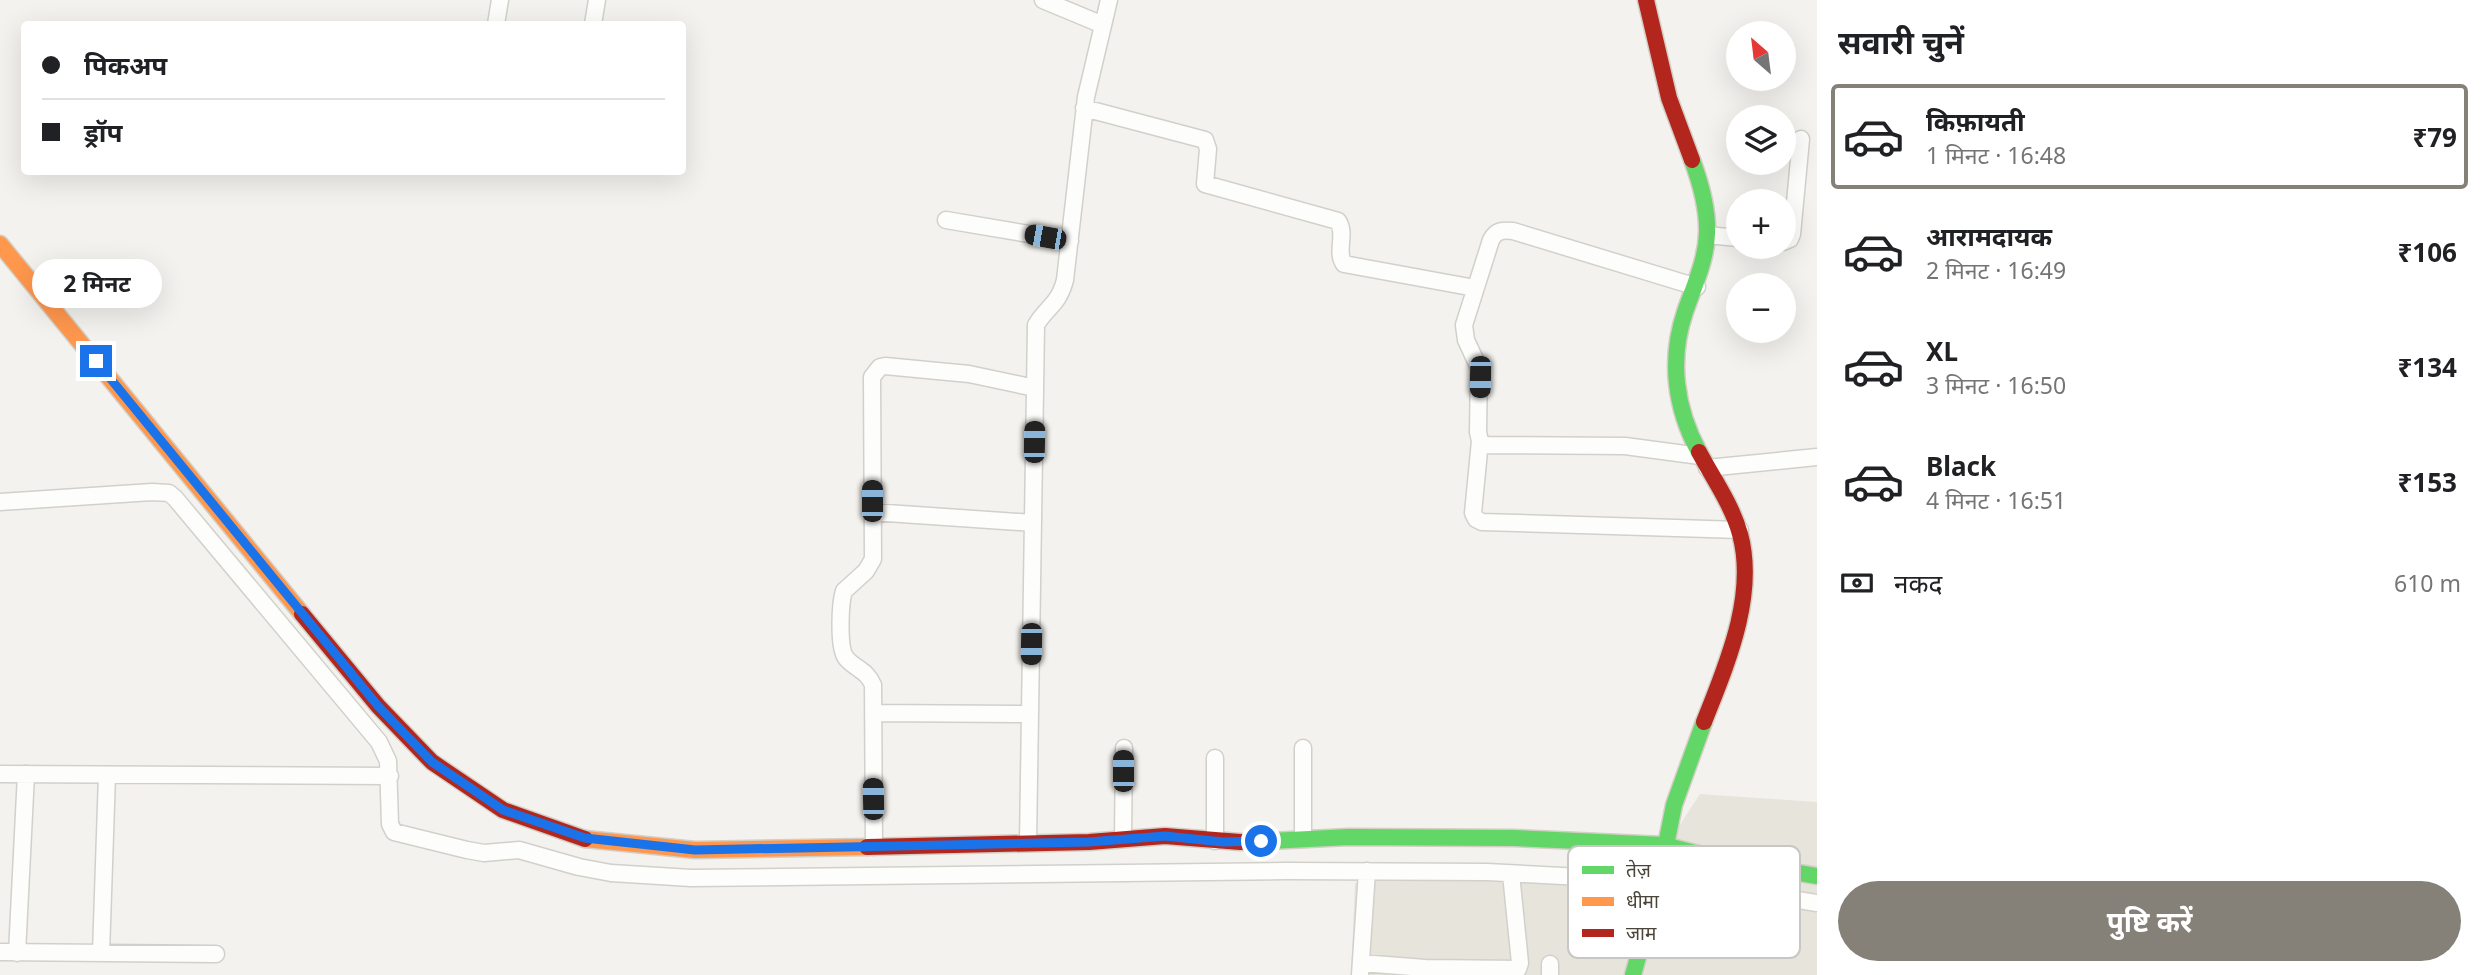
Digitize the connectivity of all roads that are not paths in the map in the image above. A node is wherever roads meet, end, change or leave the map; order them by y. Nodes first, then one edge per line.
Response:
1 (500, 0) edge
2 (597, 0) edge
3 (1043, 0) edge
4 (1110, 0) edge
5 (1646, 0) edge
6 (496, 21) edge
7 (594, 21) edge
8 (1103, 25) junction
9 (1084, 108) junction
10 (1801, 139) dead end
11 (1796, 192) edge
12 (946, 220) dead end
13 (1707, 235) junction
14 (1726, 237) edge
15 (1070, 241) junction
16 (0, 244) edge
17 (1697, 287) junction
18 (1475, 288) junction
19 (1035, 388) junction
20 (1480, 441) junction
21 (1817, 457) edge
22 (1703, 462) junction
23 (0, 502) edge
24 (872, 512) junction
25 (1033, 523) junction
26 (1740, 530) junction
27 (874, 713) junction
28 (1030, 714) junction
29 (1124, 748) dead end
30 (1303, 748) dead end
31 (1215, 758) dead end
32 (0, 774) edge
33 (26, 774) junction
34 (107, 775) junction
35 (390, 776) junction
36 (1123, 838) junction
37 (1303, 839) junction
38 (1215, 841) junction
39 (1028, 843) junction
40 (874, 846) junction
41 (1666, 846) edge
42 (1568, 848) edge
43 (1568, 870) edge
44 (1367, 872) junction
45 (1511, 874) junction
46 (0, 952) edge
47 (17, 953) junction
48 (101, 953) junction
49 (216, 954) dead end
50 (1361, 969) edge
51 (1634, 972) edge
52 (1650, 975) edge

1 - 6 street
2 - 7 street
3 - 8 street
4 - 8 street
5 - 13 street
8 - 9 street
9 - 15 street
9 - 18 street
10 - 11 street
12 - 15 street
13 - 14 street
13 - 17 street
15 - 19 street
16 - 40 street
17 - 18 street
17 - 22 street
18 - 20 street
19 - 24 street
19 - 25 street
20 - 22 street
20 - 26 street
21 - 22 street
22 - 26 street
23 - 35 street
24 - 25 street
24 - 27 street
25 - 28 street
26 - 41 street
27 - 28 street
27 - 40 street
28 - 39 street
29 - 36 street
30 - 37 street
31 - 38 street
32 - 33 street
33 - 34 street
33 - 47 street
34 - 35 street
34 - 48 street
35 - 44 street
36 - 38 street
36 - 39 street
37 - 38 street
37 - 42 street
39 - 40 street
43 - 45 street
44 - 45 street
44 - 50 street
45 - 50 street
46 - 47 street
47 - 48 street
48 - 49 street
51 - 52 street

